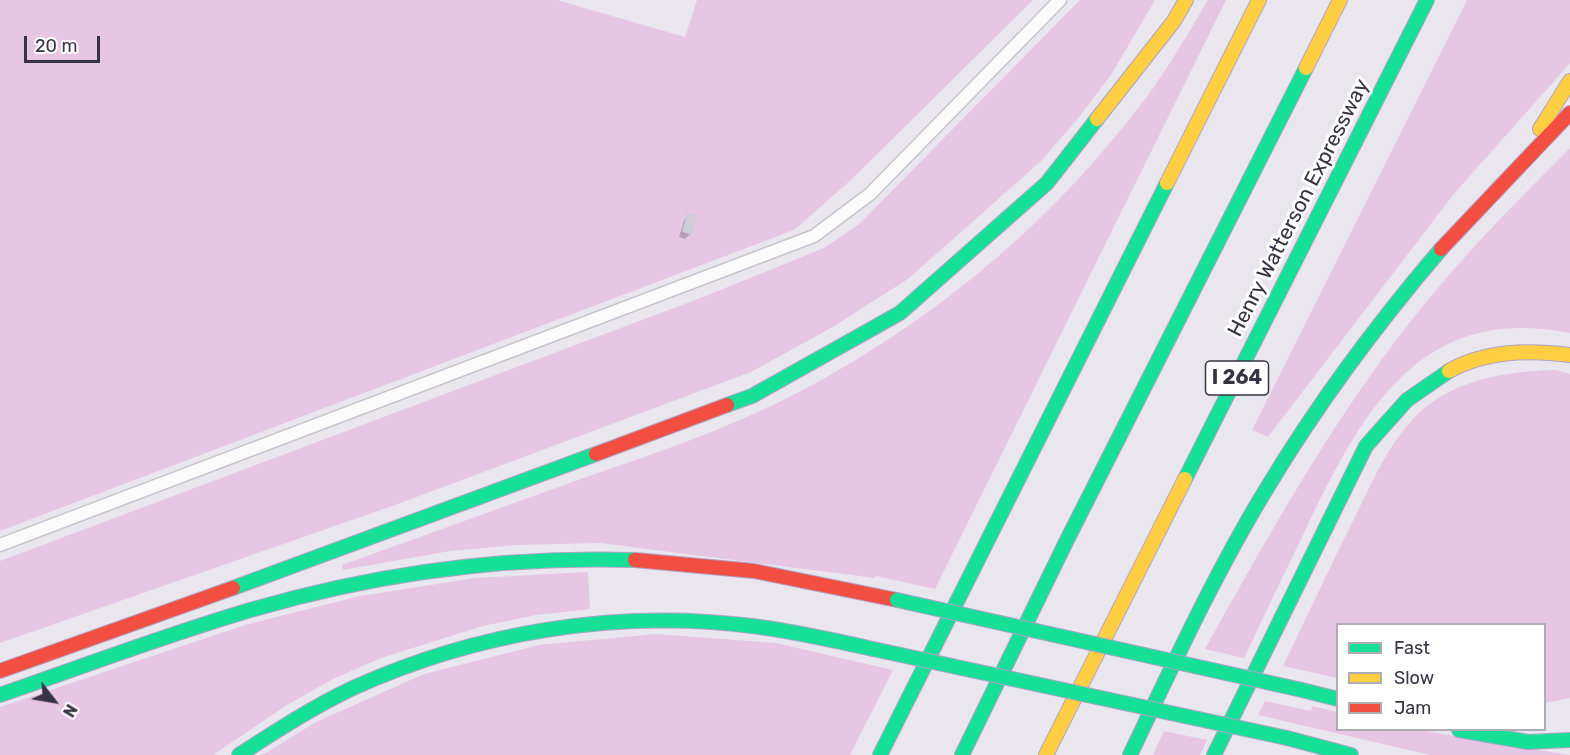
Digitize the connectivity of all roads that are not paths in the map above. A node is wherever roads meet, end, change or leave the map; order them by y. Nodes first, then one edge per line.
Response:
1 (1060, 0) edge
2 (1186, 0) edge
3 (1259, 0) edge
4 (1340, 0) edge
5 (1427, 0) edge
6 (1570, 81) edge
7 (1570, 113) edge
8 (1522, 158) junction
9 (1570, 355) edge
10 (0, 545) edge
11 (0, 671) edge
12 (0, 695) edge
13 (1336, 698) edge
14 (1466, 731) edge
15 (1570, 740) edge
16 (238, 755) edge
17 (880, 755) edge
18 (962, 755) edge
19 (1046, 755) edge
20 (1130, 755) edge
21 (1214, 755) edge
22 (1351, 755) edge

1 - 10 lane
2 - 11 highway
3 - 17 highway
4 - 18 highway
5 - 19 highway, Henry Watterson Expressway / I 264
6 - 8 highway
7 - 8 highway
8 - 20 highway
9 - 21 highway
12 - 13 highway, bridge
14 - 15 highway
16 - 22 highway, bridge

